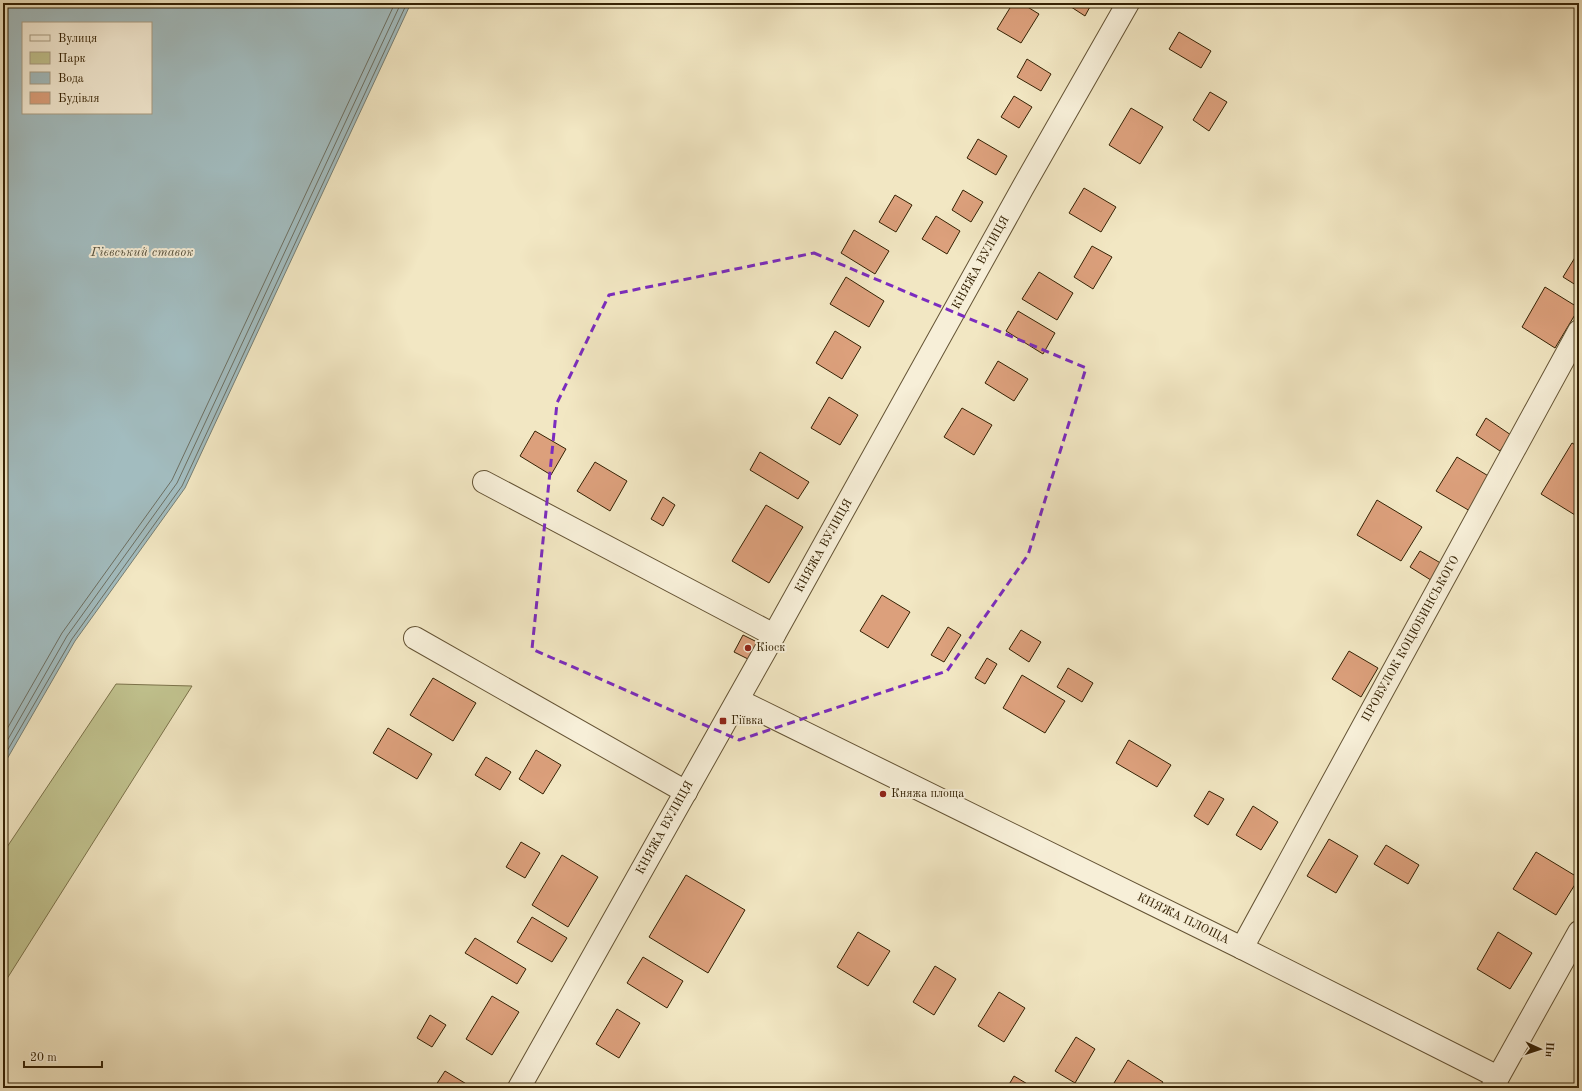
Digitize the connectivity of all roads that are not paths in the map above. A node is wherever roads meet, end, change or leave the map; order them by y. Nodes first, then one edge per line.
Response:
1 (1128, 3) edge
2 (1579, 331) edge
3 (484, 482) dead end
4 (774, 635) junction
5 (415, 638) dead end
6 (738, 700) junction
7 (686, 792) junction
8 (1579, 932) edge
9 (1242, 948) junction
10 (1495, 1082) edge
11 (519, 1088) edge

1 - 4 street, КНЯЖА ВУЛИЦЯ
2 - 9 street, ПРОВУЛОК КОЦЮБИНСЬКОГО
3 - 4 street
4 - 6 street, КНЯЖА ВУЛИЦЯ
5 - 7 street
6 - 7 street, КНЯЖА ВУЛИЦЯ
6 - 9 street, КНЯЖА ПЛОЩА
7 - 11 street, КНЯЖА ВУЛИЦЯ
8 - 10 street
9 - 10 street, КНЯЖА ПЛОЩА

